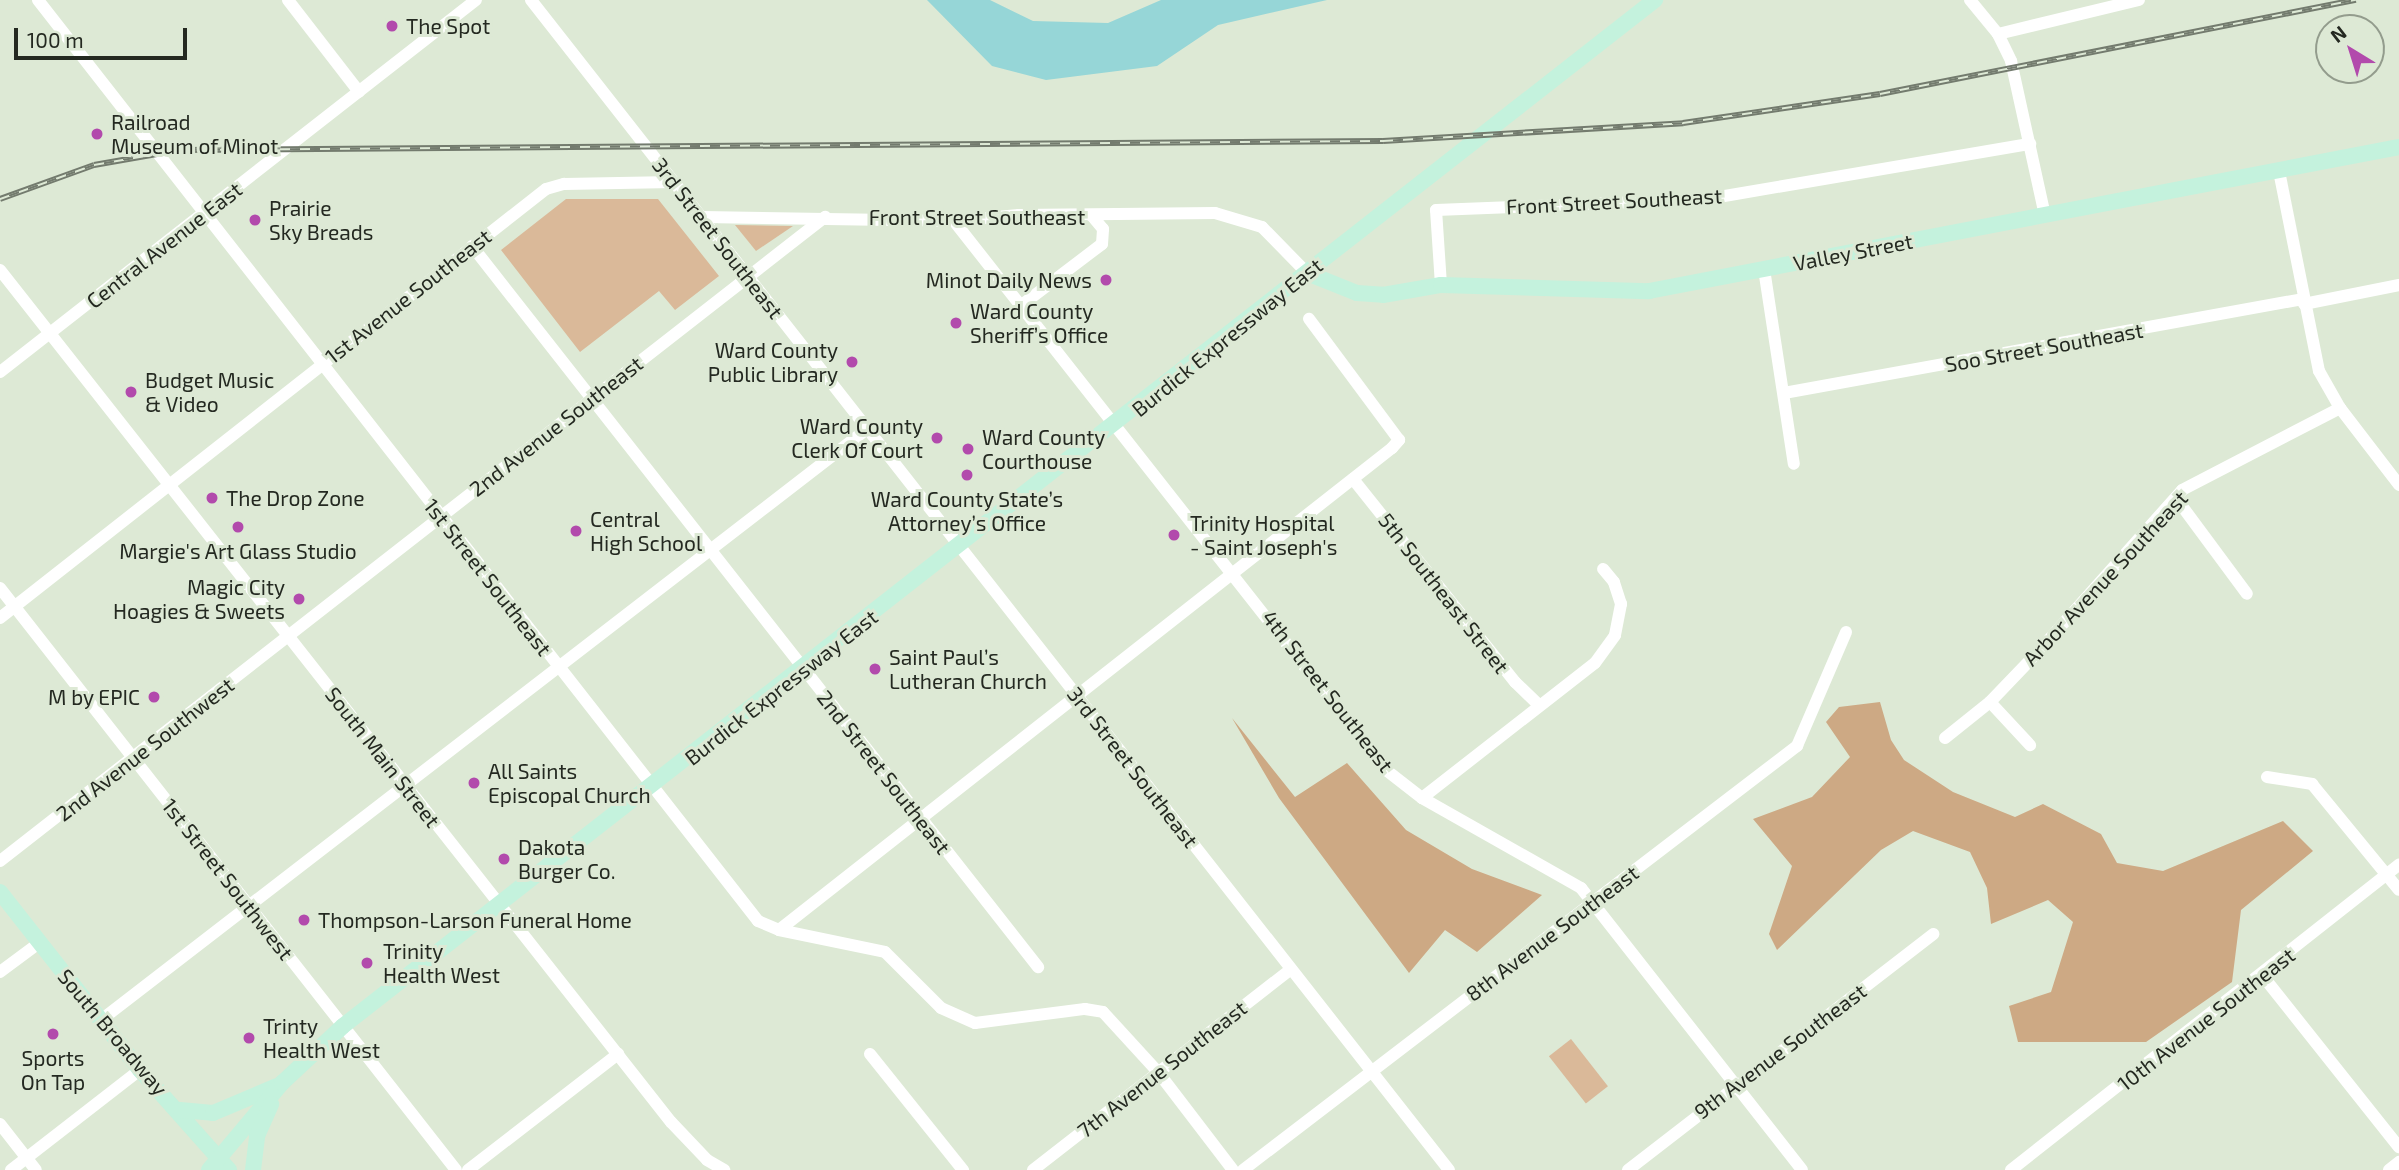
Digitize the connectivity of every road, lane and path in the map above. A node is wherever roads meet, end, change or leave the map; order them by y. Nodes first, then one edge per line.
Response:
1 (288, 0) edge
2 (476, 0) edge
3 (531, 0) edge
4 (1655, 0) edge
5 (1970, 0) edge
6 (2140, 0) edge
7 (42, 6) edge
8 (1998, 34) junction
9 (359, 92) junction
10 (2030, 144) junction
11 (2399, 147) edge
12 (2279, 171) junction
13 (674, 182) junction
14 (204, 214) junction
15 (2045, 215) junction
16 (702, 216) junction
17 (1093, 216) junction
18 (825, 217) junction
19 (954, 221) junction
20 (472, 246) junction
21 (0, 270) edge
22 (1764, 270) junction
23 (1307, 272) junction
24 (747, 275) junction
25 (1441, 285) junction
26 (2399, 285) edge
27 (2303, 301) junction
28 (1019, 307) junction
29 (1309, 319) dead end
30 (51, 334) junction
31 (323, 363) junction
32 (0, 372) edge
33 (1784, 393) junction
34 (591, 399) junction
35 (2340, 408) junction
36 (1115, 426) junction
37 (867, 429) junction
38 (1794, 464) dead end
39 (1353, 479) junction
40 (169, 484) junction
41 (2399, 485) edge
42 (2176, 498) junction
43 (442, 516) junction
44 (961, 547) junction
45 (711, 550) junction
46 (1603, 569) dead end
47 (1234, 571) junction
48 (0, 588) edge
49 (2247, 594) dead end
50 (15, 607) junction
51 (0, 618) edge
52 (1846, 632) dead end
53 (289, 638) junction
54 (558, 668) junction
55 (803, 670) junction
56 (1076, 695) junction
57 (1990, 702) junction
58 (1539, 705) junction
59 (1945, 738) dead end
60 (2029, 745) dead end
61 (133, 759) junction
62 (2267, 777) dead end
63 (404, 784) junction
64 (653, 786) junction
65 (1422, 798) junction
66 (921, 816) junction
67 (0, 861) edge
68 (2399, 865) edge
69 (2387, 875) junction
70 (2399, 890) edge
71 (0, 892) edge
72 (1592, 900) junction
73 (248, 905) junction
74 (500, 906) junction
75 (779, 930) junction
76 (1933, 934) dead end
77 (39, 943) junction
78 (1038, 967) dead end
79 (1291, 968) junction
80 (0, 972) edge
81 (2262, 975) junction
82 (101, 1020) junction
83 (343, 1026) junction
84 (618, 1054) junction
85 (870, 1054) dead end
86 (140, 1070) junction
87 (1372, 1070) junction
88 (1158, 1072) junction
89 (282, 1083) junction
90 (1734, 1083) junction
91 (180, 1110) junction
92 (0, 1124) edge
93 (2399, 1147) edge
94 (27, 1158) junction
95 (2399, 1162) edge
96 (219, 1166) edge
97 (11, 1170) edge
98 (36, 1170) edge
99 (253, 1170) edge
100 (456, 1170) edge
101 (468, 1170) edge
102 (724, 1170) edge
103 (963, 1170) edge
104 (1033, 1170) edge
105 (1233, 1170) edge
106 (1243, 1170) edge
107 (1449, 1170) edge
108 (1628, 1170) edge
109 (1802, 1170) edge
110 (2011, 1170) edge
111 (2389, 1170) edge

1 - 9 street
2 - 9 street, Central Avenue East
3 - 13 street, 3rd Street Southeast
4 - 23 main road, Burdick Expressway East
5 - 8 street
6 - 8 street
7 - 14 street, 1st Street Southeast
8 - 10 street
9 - 14 street, Central Avenue East
10 - 15 street
10 - 25 street, Front Street Southeast
11 - 12 main road, Valley Street
12 - 15 main road, Valley Street
12 - 27 street
13 - 16 street, 3rd Street Southeast
13 - 20 street, 1st Avenue Southeast
14 - 30 street, Central Avenue East
14 - 31 street, 1st Street Southeast
15 - 22 main road, Valley Street
16 - 18 street, Front Street Southeast
16 - 24 street, 3rd Street Southeast
17 - 19 street, Front Street Southeast
17 - 23 street, Front Street Southeast
17 - 28 street
18 - 19 street, Front Street Southeast
18 - 24 street, 2nd Avenue Southeast
19 - 28 street, 4th Street Southeast
20 - 31 street, 1st Avenue Southeast
20 - 34 street, 2nd Street Southeast
21 - 30 street, South Main Street
22 - 25 main road, Valley Street
22 - 33 street
23 - 25 main road, Valley Street
23 - 36 main road, Burdick Expressway East
24 - 34 street, 2nd Avenue Southeast
24 - 37 street, 3rd Street Southeast
26 - 27 street, Soo Street Southeast
27 - 33 street, Soo Street Southeast
27 - 35 street
28 - 36 street, 4th Street Southeast
29 - 39 street
30 - 32 street, Central Avenue East
30 - 40 street, South Main Street
31 - 40 street, 1st Avenue Southeast
31 - 43 street, 1st Street Southeast
33 - 38 street
34 - 43 street, 2nd Avenue Southeast
34 - 45 street, 2nd Street Southeast
35 - 41 street
35 - 42 street, Arbor Avenue Southeast
36 - 44 main road, Burdick Expressway East
36 - 47 street, 4th Street Southeast
37 - 44 street, 3rd Street Southeast
37 - 45 street
39 - 47 street
39 - 58 street, 5th Southeast Street
40 - 50 street, 1st Avenue Southeast
40 - 53 street, South Main Street
42 - 49 street
42 - 57 street, Arbor Avenue Southeast
43 - 53 street, 2nd Avenue Southeast
43 - 54 street, 1st Street Southeast
44 - 55 main road, Burdick Expressway East
44 - 56 street, 3rd Street Southeast
45 - 54 street
45 - 55 street, 2nd Street Southeast
46 - 58 street
47 - 56 street
47 - 65 street, 4th Street Southeast
48 - 50 street, 1st Street Southwest
50 - 51 street, 1st Avenue Southeast
50 - 61 street, 1st Street Southwest
52 - 72 street, 8th Avenue Southeast
53 - 61 street, 2nd Avenue Southwest
53 - 63 street, South Main Street
54 - 63 street
54 - 64 street, 1st Street Southeast
55 - 64 main road, Burdick Expressway East
55 - 66 street, 2nd Street Southeast
56 - 66 street
56 - 79 street, 3rd Street Southeast
57 - 59 street, Arbor Avenue Southeast
57 - 60 street
58 - 65 street
61 - 67 street, 2nd Avenue Southwest
61 - 73 street, 1st Street Southwest
62 - 69 street
63 - 73 street
63 - 74 street, South Main Street
64 - 74 main road, Burdick Expressway East
64 - 75 street, 1st Street Southeast
65 - 72 street, 4th Street Southeast
66 - 75 street
66 - 78 street, 2nd Street Southeast
68 - 69 street, 10th Avenue Southeast
69 - 70 street
69 - 81 street, 10th Avenue Southeast
71 - 77 main road, South Broadway
72 - 87 street, 8th Avenue Southeast
72 - 90 street, 4th Street Southeast
73 - 82 street
73 - 83 street, 1st Street Southwest
74 - 83 main road, Burdick Expressway East
74 - 84 street, South Main Street
75 - 88 street
76 - 90 street, 9th Avenue Southeast
77 - 80 street
77 - 82 main road, South Broadway
79 - 87 street, 3rd Street Southeast
79 - 88 street, 7th Avenue Southeast
81 - 93 street
81 - 110 street, 10th Avenue Southeast
82 - 86 main road, South Broadway
83 - 89 main road, Burdick Expressway East
83 - 100 street, 1st Street Southwest
84 - 101 street
84 - 102 street, South Main Street
85 - 103 street
86 - 91 main road, South Broadway
86 - 94 street
87 - 106 street, 8th Avenue Southeast
87 - 107 street, 3rd Street Southeast
88 - 104 street, 7th Avenue Southeast
88 - 105 street
89 - 91 main road
89 - 96 main road
89 - 99 main road
90 - 108 street, 9th Avenue Southeast
90 - 109 street, 4th Street Southeast
91 - 96 main road, South Broadway
92 - 94 street
94 - 97 street
94 - 98 street
95 - 111 street

